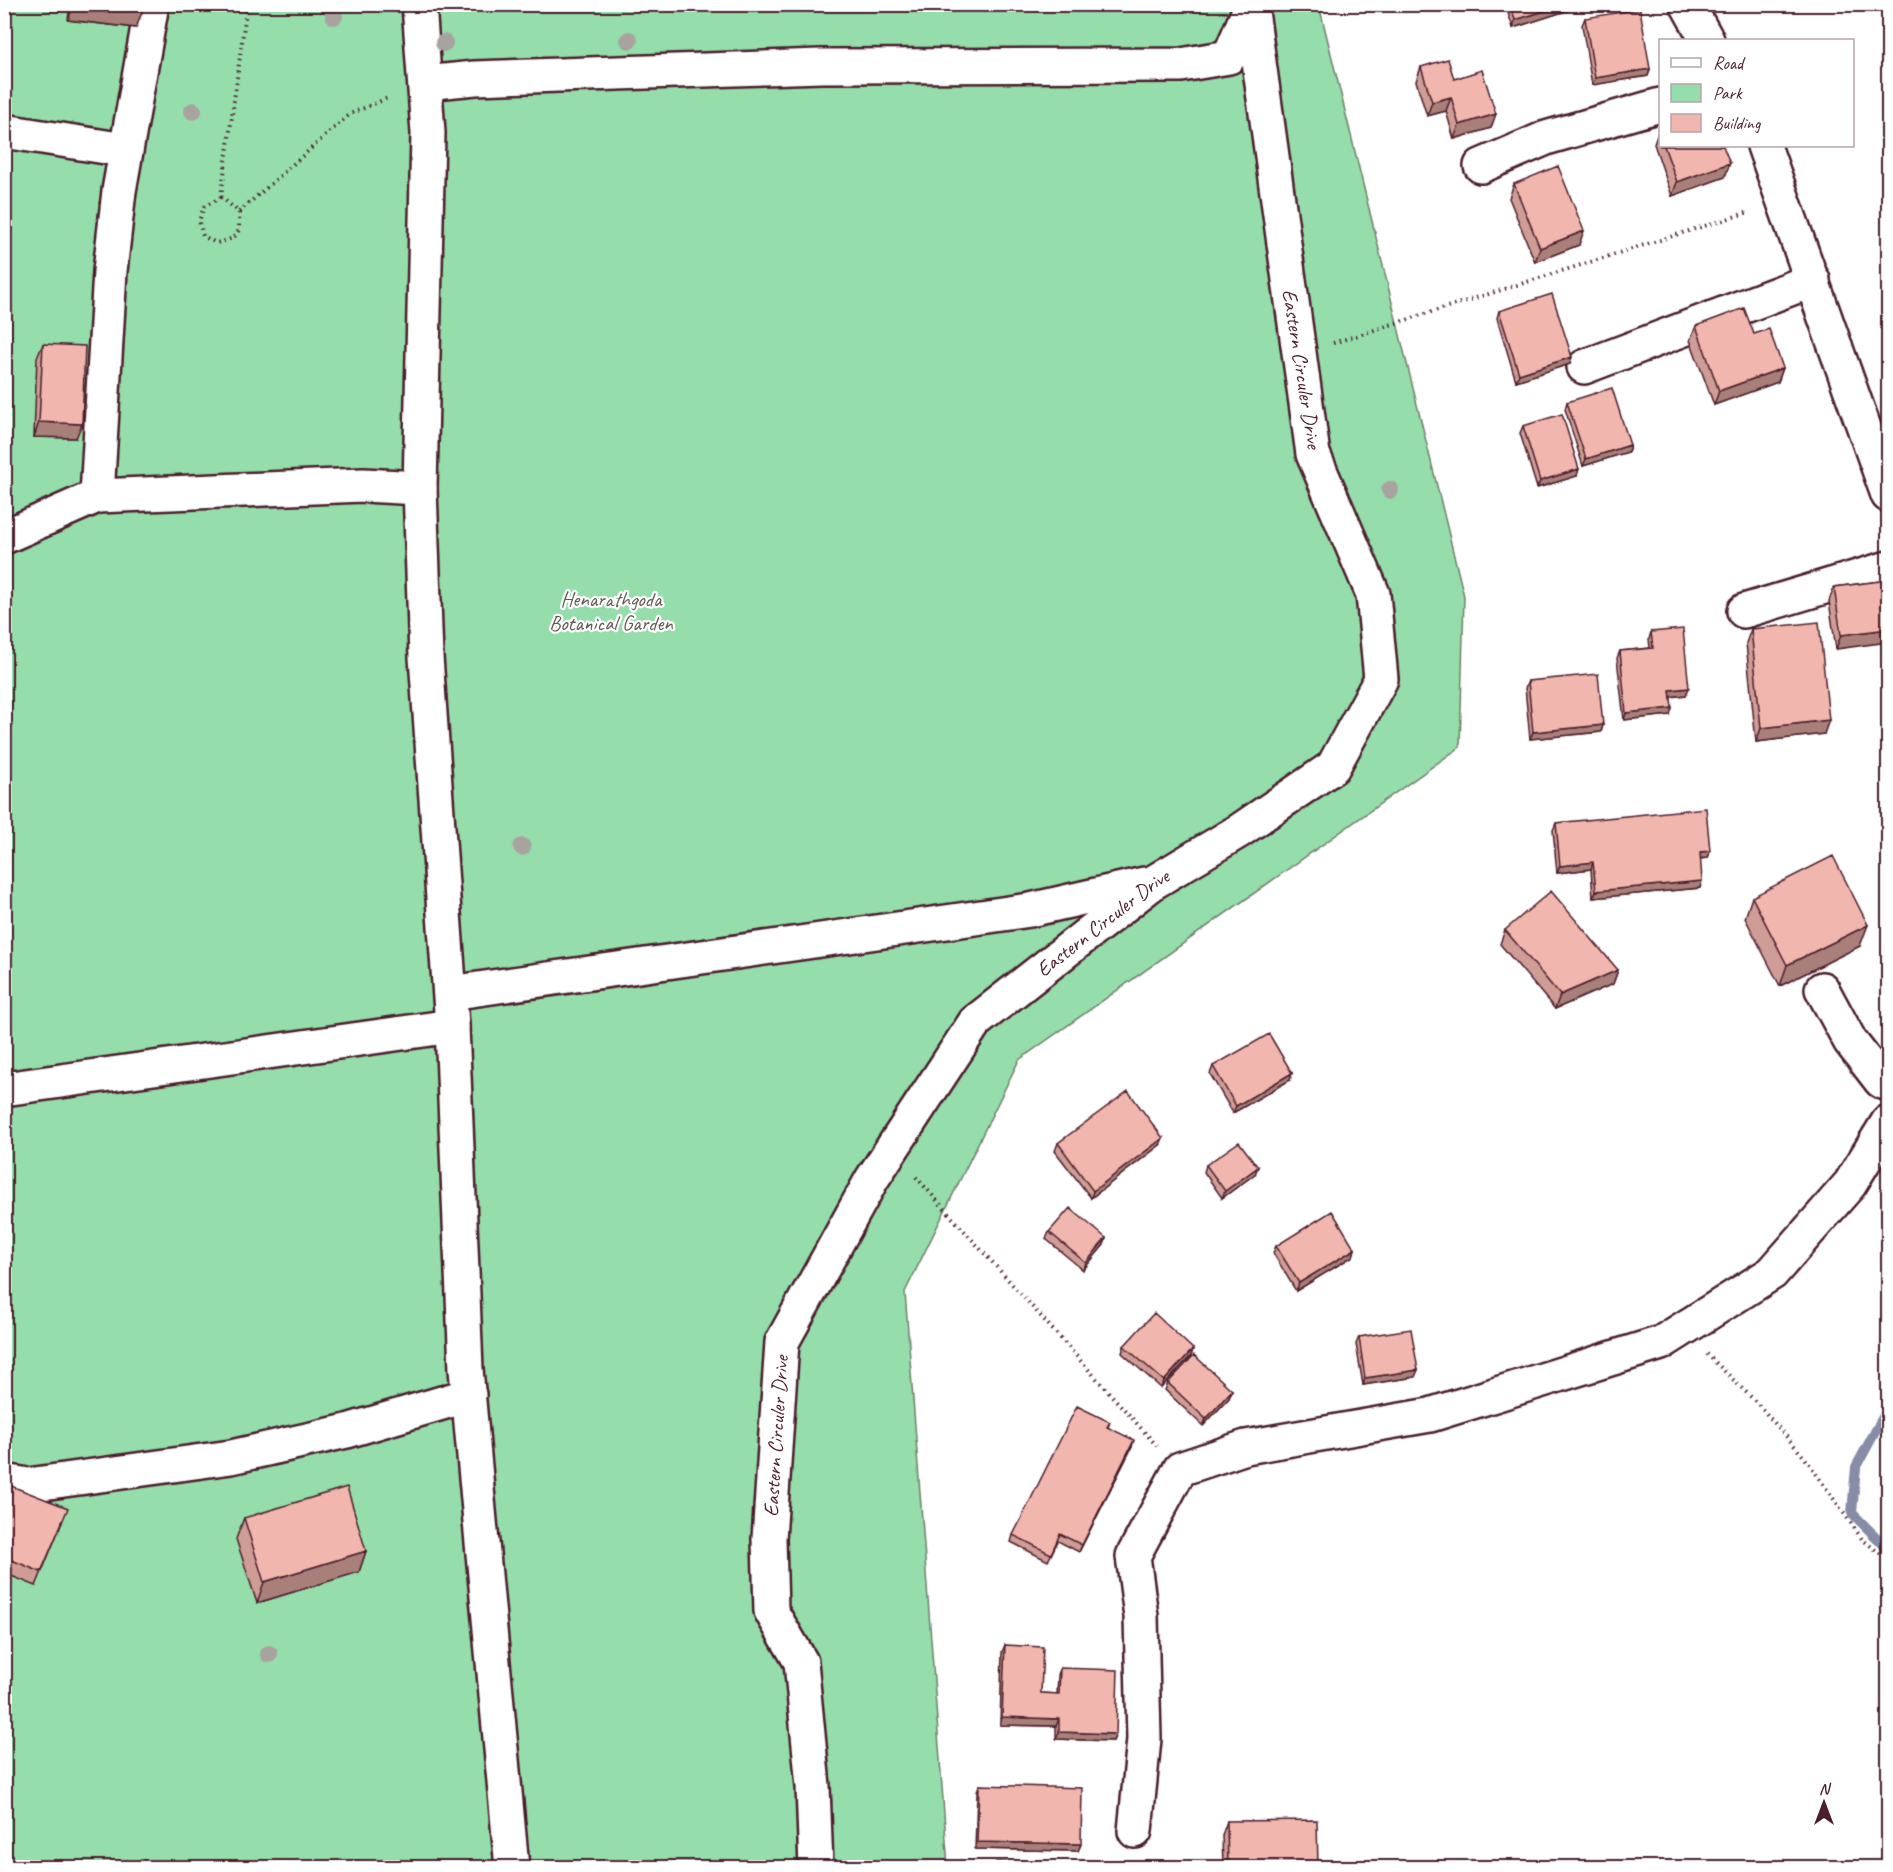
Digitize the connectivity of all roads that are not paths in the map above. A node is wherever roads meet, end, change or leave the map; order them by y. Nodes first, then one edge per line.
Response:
1 (152, 4) edge
2 (419, 4) edge
3 (1687, 4) edge
4 (1251, 5) edge
5 (1706, 39) edge
6 (424, 83) junction
7 (1659, 105) edge
8 (4, 130) edge
9 (1764, 147) edge
10 (125, 150) junction
11 (1481, 166) dead end
12 (1813, 280) junction
13 (1584, 368) dead end
14 (420, 489) junction
15 (1888, 495) edge
16 (97, 496) junction
17 (4, 537) edge
18 (1888, 568) edge
19 (1744, 611) dead end
20 (1154, 882) junction
21 (1822, 989) dead end
22 (450, 993) junction
23 (452, 1026) junction
24 (1888, 1084) edge
25 (4, 1089) edge
26 (1888, 1122) edge
27 (469, 1395) junction
28 (4, 1481) edge
29 (1135, 1831) dead end
30 (512, 1868) edge
31 (816, 1868) edge

1 - 10 street
2 - 6 street
3 - 5 street
4 - 6 street
4 - 20 street, Eastern Circuler Drive
6 - 14 street
7 - 11 street
8 - 10 street
9 - 12 street
10 - 16 street
12 - 13 street
12 - 15 street
14 - 16 street
14 - 22 street
16 - 17 street
18 - 19 street
20 - 22 street
20 - 31 street, Eastern Circuler Drive
21 - 24 street
22 - 23 street
23 - 25 street
23 - 27 street
26 - 29 street
27 - 28 street
27 - 30 street

